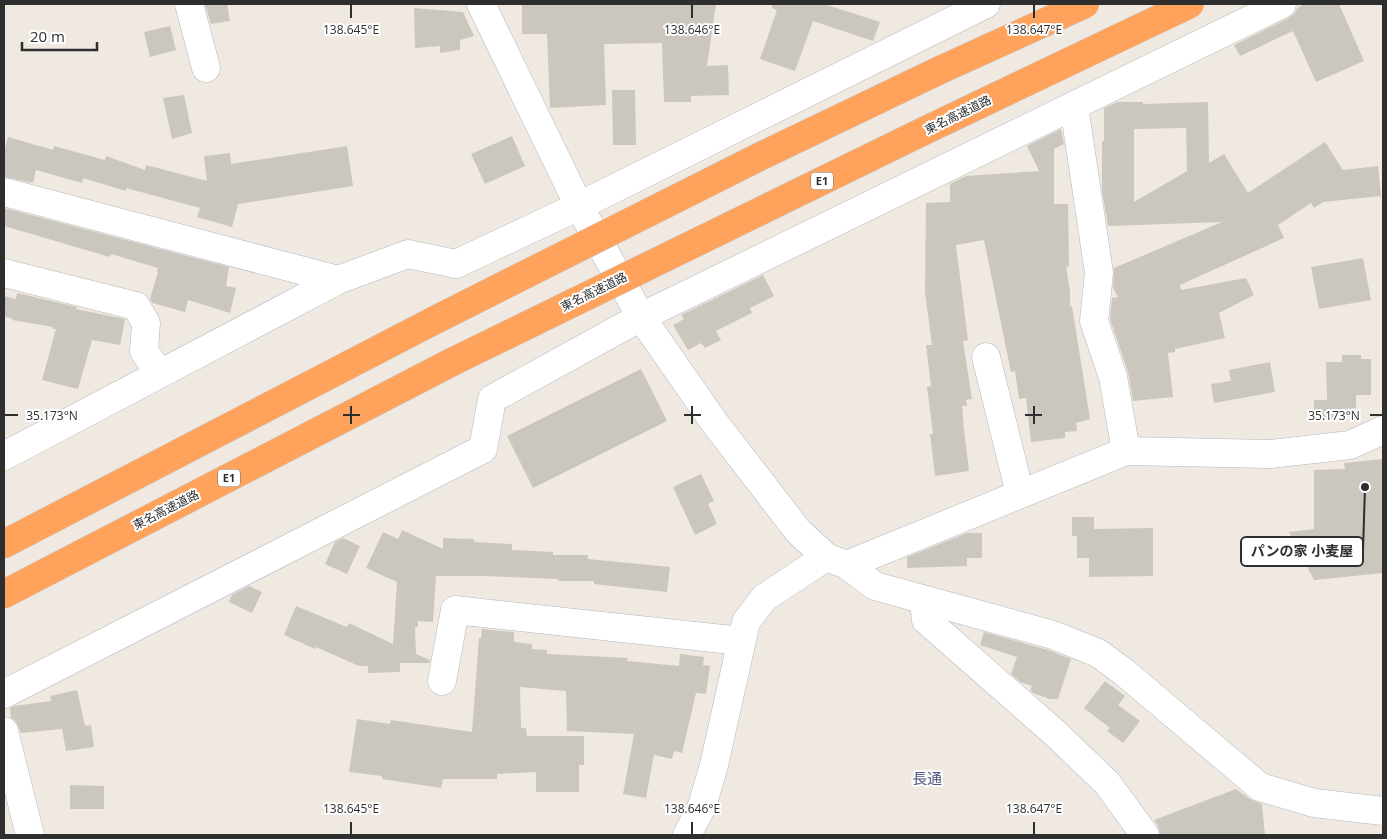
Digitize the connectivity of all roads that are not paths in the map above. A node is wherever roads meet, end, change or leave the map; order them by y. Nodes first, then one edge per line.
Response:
1 (189, 4) edge
2 (481, 4) edge
3 (982, 4) edge
4 (1085, 4) edge
5 (1190, 4) edge
6 (1282, 4) edge
7 (206, 68) dead end
8 (1074, 106) junction
9 (4, 192) edge
10 (579, 206) junction
11 (4, 273) edge
12 (338, 280) junction
13 (641, 317) junction
14 (986, 357) dead end
15 (159, 373) junction
16 (1383, 430) edge
17 (1126, 451) junction
18 (4, 456) edge
19 (1020, 494) junction
20 (4, 544) edge
21 (836, 561) junction
22 (4, 594) edge
23 (924, 600) junction
24 (741, 641) junction
25 (442, 682) dead end
26 (4, 694) edge
27 (4, 731) edge
28 (1383, 811) edge
29 (30, 835) edge
30 (687, 835) edge
31 (1145, 835) edge

1 - 7 street
2 - 10 street
3 - 10 street
4 - 20 highway, bridge
5 - 22 highway, 東名高速道路 / E1, bridge
6 - 8 street
8 - 13 street
8 - 17 street
9 - 12 street
10 - 12 street
10 - 13 street
11 - 15 street
12 - 15 street
13 - 21 street
13 - 26 street
14 - 19 street
15 - 18 street
16 - 17 street
17 - 19 street
19 - 21 street
21 - 23 street
21 - 24 street
23 - 28 street
23 - 31 street
24 - 25 street
24 - 30 street
27 - 29 street

